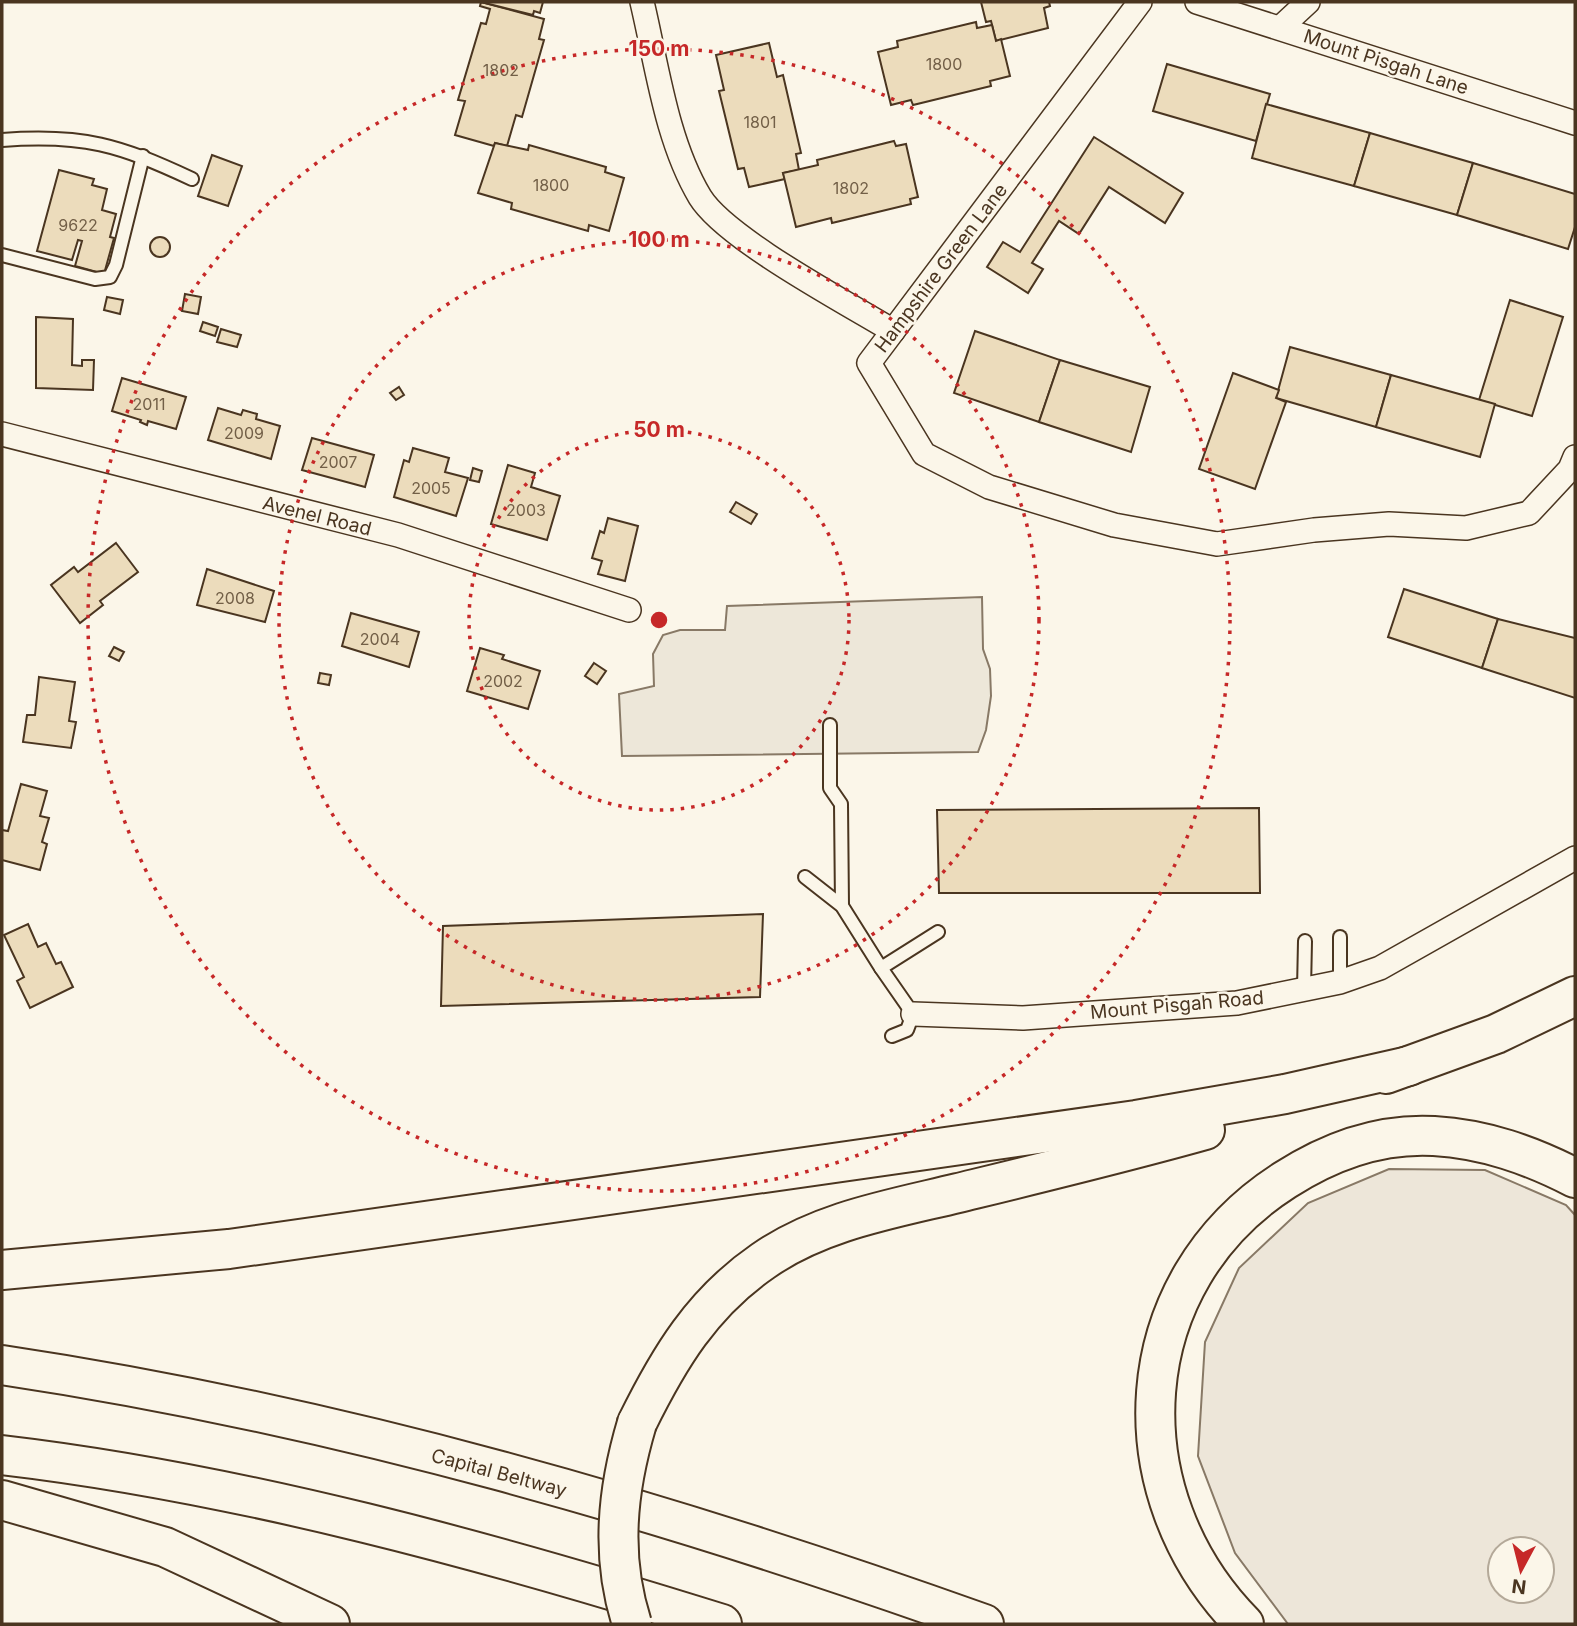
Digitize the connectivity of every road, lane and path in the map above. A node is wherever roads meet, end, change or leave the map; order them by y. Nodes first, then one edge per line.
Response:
1 (642, 2) edge
2 (1140, 2) edge
3 (1197, 2) edge
4 (1308, 2) edge
5 (1280, 28) junction
6 (1575, 123) edge
7 (2, 140) edge
8 (143, 156) junction
9 (192, 179) dead end
10 (2, 256) edge
11 (893, 331) junction
12 (2, 434) edge
13 (1575, 457) edge
14 (629, 610) dead end
15 (830, 725) dead end
16 (1575, 858) edge
17 (805, 877) dead end
18 (842, 906) junction
19 (938, 932) dead end
20 (1340, 937) dead end
21 (1305, 941) dead end
22 (881, 968) junction
23 (1340, 982) junction
24 (1304, 989) junction
25 (1575, 996) edge
26 (914, 1014) junction
27 (891, 1035) dead end
28 (1409, 1066) junction
29 (1575, 1178) edge
30 (2, 1270) edge
31 (2, 1365) edge
32 (2, 1455) edge
33 (2, 1500) edge
34 (330, 1624) edge
35 (632, 1624) edge
36 (722, 1624) edge
37 (985, 1624) edge
38 (1244, 1624) edge

1 - 11 street
2 - 11 street, Hampshire Green Lane
3 - 5 street, Mount Pisgah Lane
4 - 5 street
5 - 6 street, Mount Pisgah Lane
7 - 8 lane
8 - 9 lane
8 - 10 lane
11 - 13 street, Hampshire Green Lane
12 - 14 street, Avenel Road
15 - 18 lane
16 - 23 street, Mount Pisgah Road
17 - 18 lane
18 - 22 lane
19 - 22 lane
20 - 23 lane
21 - 24 lane
22 - 26 lane
23 - 24 street, Mount Pisgah Road
24 - 26 street, Mount Pisgah Road
25 - 28 highway
26 - 27 lane
28 - 30 highway
28 - 35 highway, bridge
29 - 38 highway
31 - 37 highway, Capital Beltway
32 - 36 highway
33 - 34 highway

